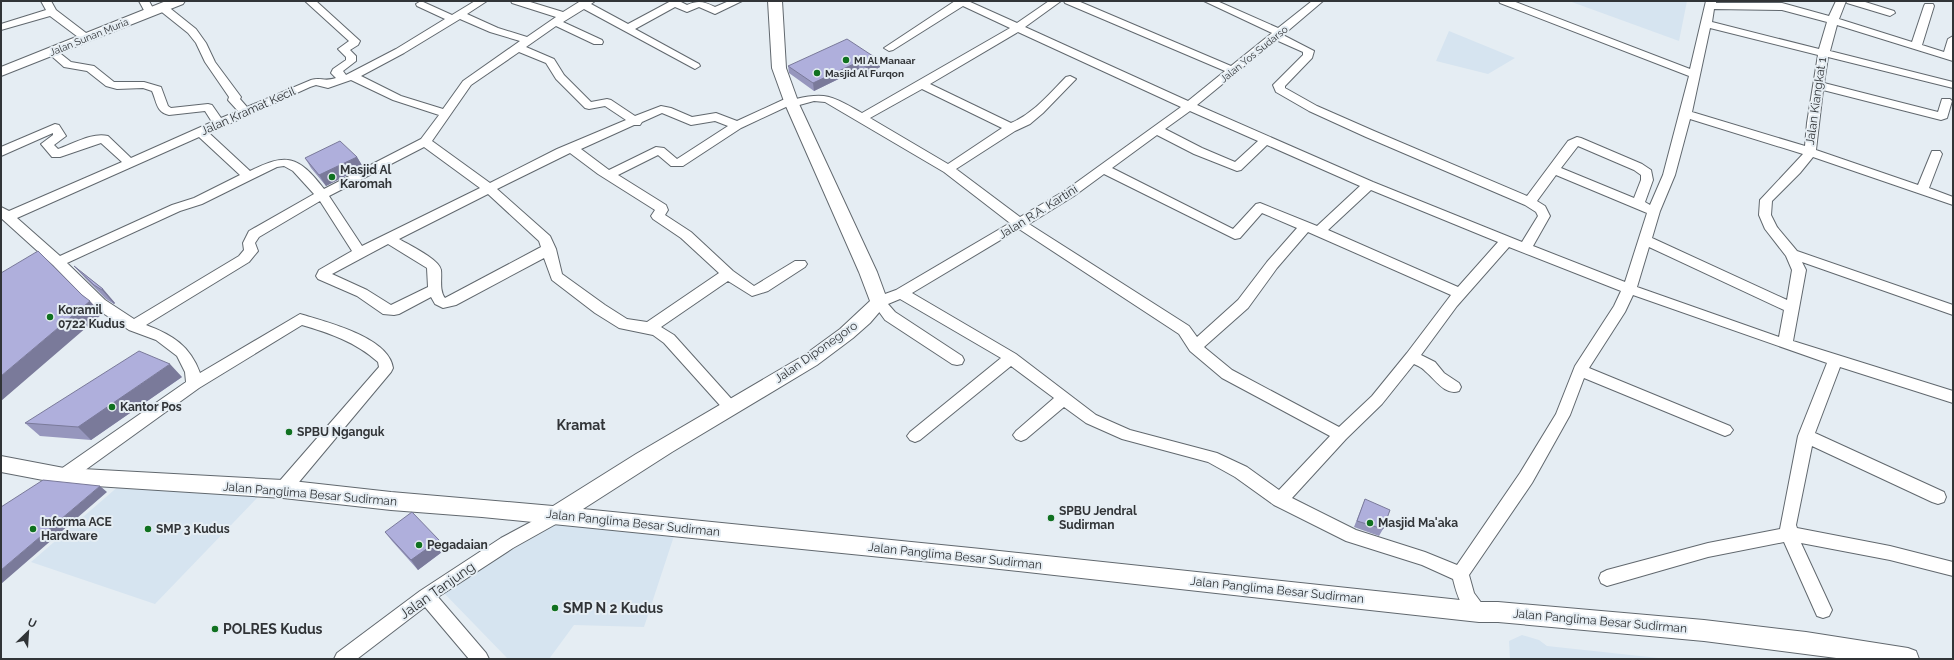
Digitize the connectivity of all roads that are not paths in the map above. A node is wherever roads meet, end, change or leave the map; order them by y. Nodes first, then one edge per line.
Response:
1 (46, 1) edge
2 (178, 1) edge
3 (310, 1) edge
4 (482, 1) edge
5 (516, 1) edge
6 (737, 1) edge
7 (775, 1) edge
8 (1056, 1) edge
9 (1069, 1) edge
10 (1209, 1) edge
11 (1318, 1) edge
12 (1504, 1) edge
13 (1841, 1) edge
14 (1851, 1) edge
15 (673, 2) edge
16 (961, 2) edge
17 (586, 3) edge
18 (422, 4) dead end
19 (1711, 4) edge
20 (1929, 6) dead end
21 (152, 7) edge
22 (52, 12) junction
23 (1890, 13) dead end
24 (456, 17) junction
25 (560, 19) junction
26 (1831, 21) junction
27 (1707, 24) junction
28 (1, 27) edge
29 (1017, 28) junction
30 (627, 29) junction
31 (1278, 35) junction
32 (86, 38) junction
33 (598, 42) dead end
34 (525, 44) junction
35 (1916, 46) junction
36 (889, 48) dead end
37 (1952, 48) edge
38 (52, 52) junction
39 (1823, 52) junction
40 (695, 66) dead end
41 (1234, 71) junction
42 (1, 72) edge
43 (1695, 75) junction
44 (348, 78) junction
45 (1070, 79) dead end
46 (921, 84) junction
47 (1951, 84) edge
48 (1818, 85) junction
49 (792, 102) junction
50 (1950, 102) edge
51 (1189, 106) junction
52 (246, 112) junction
53 (445, 113) junction
54 (1686, 114) junction
55 (862, 118) junction
56 (636, 122) junction
57 (219, 124) junction
58 (737, 125) junction
59 (1012, 128) junction
60 (1157, 130) junction
61 (201, 132) junction
62 (1265, 140) junction
63 (425, 142) junction
64 (572, 148) junction
65 (1, 152) edge
66 (1810, 152) junction
67 (1936, 154) dead end
68 (130, 163) junction
69 (948, 169) junction
70 (1103, 169) junction
71 (1553, 171) junction
72 (609, 174) junction
73 (248, 176) junction
74 (1369, 185) junction
75 (490, 189) junction
76 (1922, 190) junction
77 (321, 195) junction
78 (1953, 201) edge
79 (1529, 202) junction
80 (1646, 207) junction
81 (3, 214) edge
82 (1020, 224) junction
83 (1305, 227) junction
84 (1319, 231) junction
85 (388, 238) junction
86 (1645, 240) junction
87 (1507, 241) junction
88 (1526, 248) junction
89 (549, 249) junction
90 (359, 253) junction
91 (1792, 254) junction
92 (58, 262) junction
93 (800, 264) dead end
94 (728, 274) junction
95 (435, 289) junction
96 (1629, 289) junction
97 (900, 293) junction
98 (1460, 293) junction
99 (878, 302) junction
100 (1792, 308) junction
101 (1953, 310) edge
102 (134, 326) junction
103 (649, 328) junction
104 (1785, 344) junction
105 (1195, 347) junction
106 (1412, 357) junction
107 (1011, 358) junction
108 (957, 360) dead end
109 (1835, 360) junction
110 (1580, 370) junction
111 (194, 384) junction
112 (1454, 387) dead end
113 (1953, 397) edge
114 (1063, 399) junction
115 (731, 408) junction
116 (1725, 430) dead end
117 (1021, 435) dead end
118 (1340, 435) junction
119 (915, 436) dead end
120 (1806, 436) junction
121 (1, 464) edge
122 (64, 476) junction
123 (283, 489) junction
124 (1938, 497) dead end
125 (1280, 500) junction
126 (556, 515) junction
127 (1789, 534) junction
128 (1953, 569) edge
129 (1460, 574) junction
130 (1607, 578) dead end
131 (426, 596) junction
132 (1824, 610) dead end
133 (1478, 612) junction
134 (343, 659) edge
135 (480, 659) edge
136 (1908, 659) edge

1 - 22 street
2 - 21 main road, Jalan Sunan Muria
3 - 44 street
4 - 24 street, Jalan Kramat Kecil
5 - 25 street
6 - 15 street
7 - 49 main road
8 - 29 street
9 - 41 street
10 - 31 street
11 - 31 street, Jalan Yos Sudarso
12 - 43 street
13 - 26 street, Jalan Kiangkat 1
14 - 23 street
15 - 30 street
16 - 29 street
16 - 36 street
17 - 25 street
17 - 30 street
18 - 24 street
19 - 26 street
19 - 27 street
20 - 35 street
21 - 32 main road, Jalan Sunan Muria
21 - 52 street
22 - 28 street
22 - 32 street
24 - 34 street
24 - 44 street, Jalan Kramat Kecil
25 - 33 street
25 - 34 street
26 - 35 street
26 - 39 street, Jalan Kiangkat 1
27 - 39 street
27 - 43 street
29 - 46 street
29 - 51 street
30 - 40 street
31 - 41 street, Jalan Yos Sudarso
31 - 79 street
32 - 38 main road, Jalan Sunan Muria
34 - 53 street
34 - 56 street
35 - 37 street
38 - 42 main road, Jalan Sunan Muria
38 - 57 street
39 - 47 street
39 - 48 street, Jalan Kiangkat 1
41 - 51 street, Jalan Yos Sudarso
43 - 54 street
44 - 52 street, Jalan Kramat Kecil
44 - 53 street
45 - 59 street
46 - 55 street
46 - 59 street
47 - 50 street
48 - 50 street
48 - 66 street, Jalan Kiangkat 1
49 - 55 street
49 - 58 street
49 - 99 main road
51 - 60 street, Jalan R.A. Kartini
51 - 62 street
52 - 57 street, Jalan Kramat Kecil
53 - 63 street
54 - 66 street
54 - 80 street
55 - 69 street
56 - 58 street
56 - 64 street
57 - 61 street, Jalan Kramat Kecil
58 - 72 street
59 - 69 street
60 - 62 street
60 - 70 street, Jalan R.A. Kartini
61 - 68 street, Jalan Kramat Kecil
61 - 73 street
62 - 74 street
63 - 75 street
63 - 77 street
64 - 72 street
64 - 75 street
65 - 68 street
66 - 76 street
66 - 91 street, Jalan Kiangkat 1
67 - 76 street
68 - 81 street, Jalan Kramat Kecil
69 - 82 street
70 - 82 street, Jalan R.A. Kartini
70 - 83 street
71 - 79 street
71 - 80 street
71 - 80 street
72 - 94 street
73 - 77 street
73 - 92 street
74 - 84 street
74 - 87 street
75 - 85 street
75 - 89 street
76 - 78 street
77 - 90 street
77 - 102 street
79 - 88 street
80 - 86 street
81 - 92 street
82 - 97 street, Jalan R.A. Kartini
82 - 105 street
83 - 84 street
83 - 105 street
84 - 98 street
85 - 90 street
85 - 95 street
86 - 96 street
86 - 100 street
87 - 88 street
87 - 98 street
88 - 96 street
89 - 95 street
89 - 103 street
90 - 95 street
91 - 100 street, Jalan Kiangkat 1
91 - 101 street
92 - 102 street
93 - 94 street
94 - 103 street
96 - 104 street
96 - 110 street
97 - 99 street, Jalan R.A. Kartini
97 - 107 street
98 - 106 street
99 - 108 street
99 - 115 main road, Jalan Diponegoro
100 - 104 street, Jalan Kiangkat 1
102 - 111 street
103 - 115 street
104 - 109 street
105 - 118 street
106 - 112 street
106 - 118 street
107 - 114 street
107 - 119 street
109 - 113 street
109 - 120 street
110 - 116 street
110 - 129 street
111 - 122 street
111 - 123 street
114 - 117 street
114 - 125 street
115 - 126 main road, Jalan Diponegoro
118 - 125 street
120 - 124 street
120 - 127 street
121 - 122 main road, Jalan Panglima Besar Sudirman
122 - 123 main road, Jalan Panglima Besar Sudirman
123 - 126 main road, Jalan Panglima Besar Sudirman
125 - 129 street
126 - 131 street, Jalan Tanjung
126 - 133 main road, Jalan Panglima Besar Sudirman
127 - 128 street
127 - 130 street
127 - 132 street
129 - 133 street
131 - 134 street, Jalan Tanjung
131 - 135 street
133 - 136 main road, Jalan Panglima Besar Sudirman

